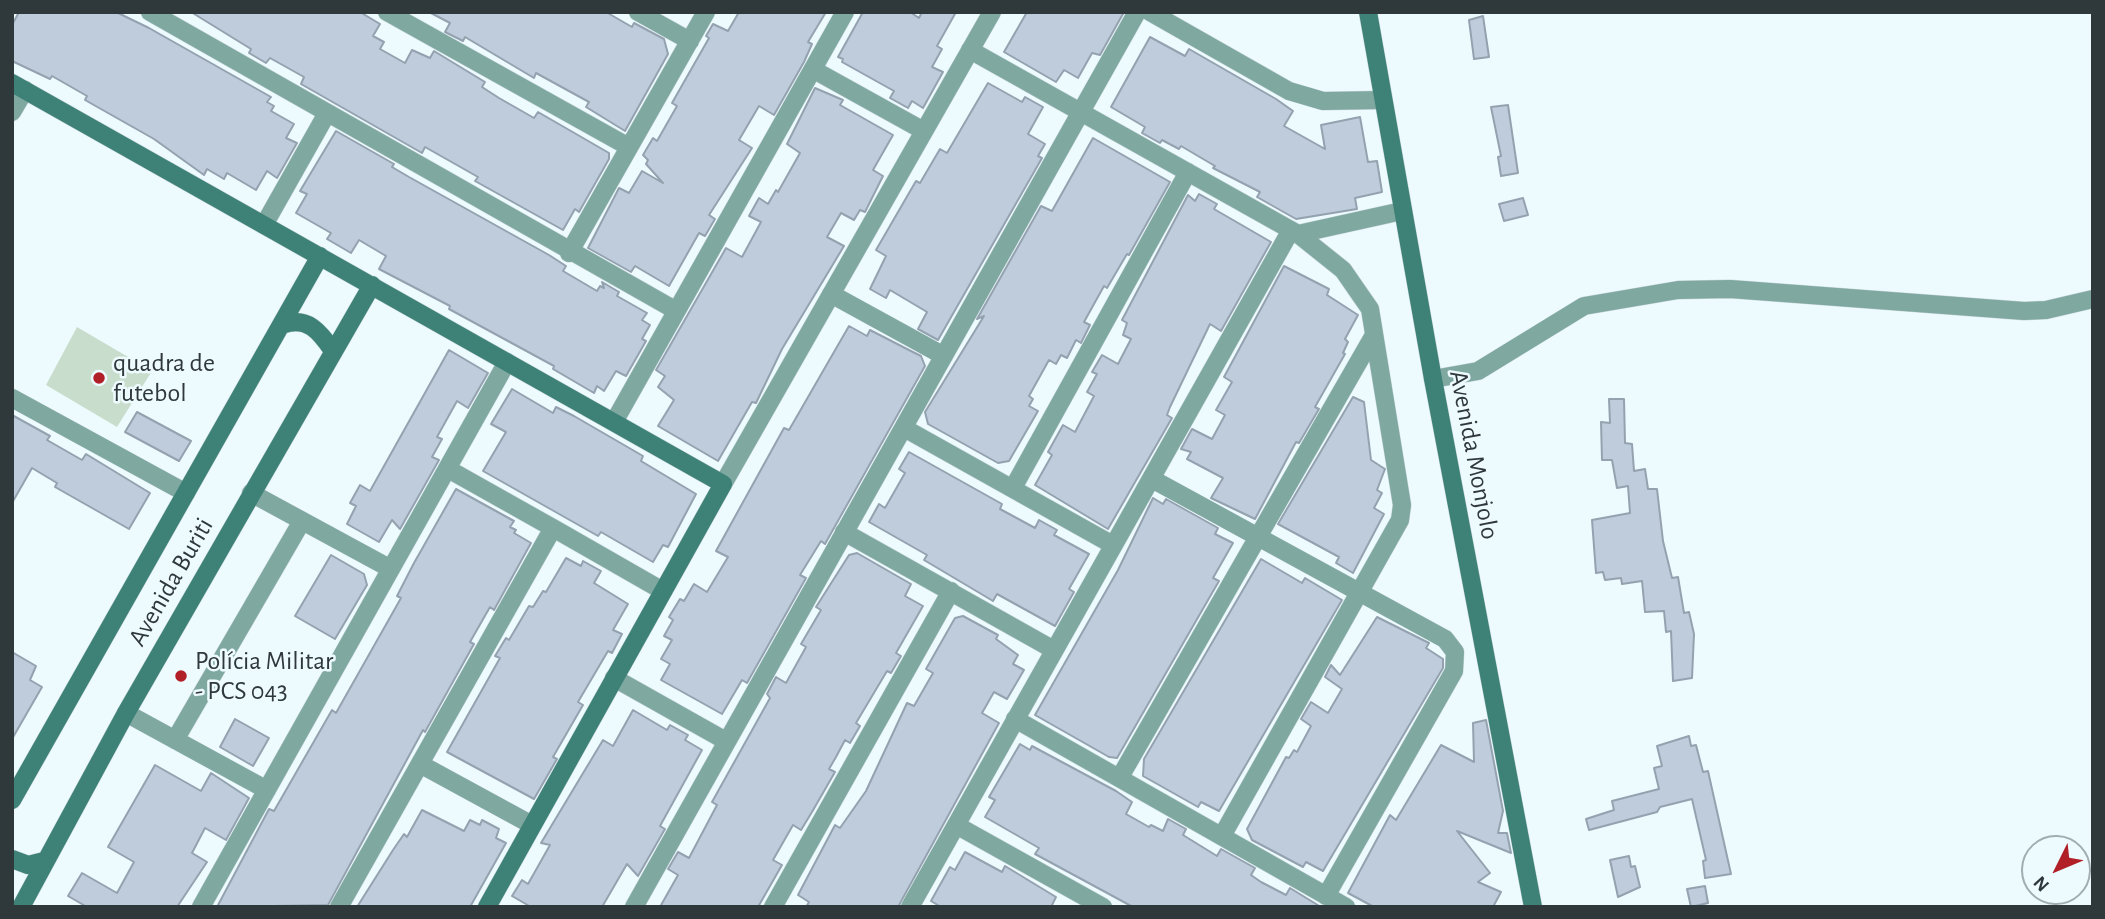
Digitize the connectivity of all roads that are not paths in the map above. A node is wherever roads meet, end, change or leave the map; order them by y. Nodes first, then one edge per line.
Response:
1 (150, 12) edge
2 (387, 12) edge
3 (638, 12) edge
4 (706, 12) edge
5 (845, 12) edge
6 (992, 12) edge
7 (1137, 12) edge
8 (1150, 12) edge
9 (1368, 12) edge
10 (174, 18) edge
11 (690, 41) junction
12 (970, 50) junction
13 (814, 70) junction
14 (19, 86) edge
15 (1383, 100) junction
16 (12, 112) edge
17 (1080, 113) junction
18 (326, 115) junction
19 (924, 131) junction
20 (629, 147) junction
21 (1188, 172) junction
22 (1402, 211) junction
23 (264, 225) junction
24 (1295, 232) junction
25 (569, 253) junction
26 (320, 256) junction
27 (372, 285) junction
28 (831, 295) junction
29 (2093, 299) edge
30 (675, 310) junction
31 (282, 325) junction
32 (1374, 335) junction
33 (333, 351) junction
34 (944, 356) junction
35 (507, 362) junction
36 (1433, 379) junction
37 (12, 398) edge
38 (614, 422) junction
39 (904, 428) junction
40 (449, 469) junction
41 (1152, 479) junction
42 (723, 484) junction
43 (1013, 488) junction
44 (186, 493) junction
45 (251, 493) junction
46 (302, 521) junction
47 (553, 528) junction
48 (844, 532) junction
49 (1259, 535) junction
50 (1112, 545) junction
51 (391, 569) junction
52 (663, 591) junction
53 (951, 591) junction
54 (1361, 592) junction
55 (1054, 650) junction
56 (614, 678) junction
57 (126, 713) junction
58 (1015, 719) junction
59 (175, 740) junction
60 (726, 741) junction
61 (420, 764) junction
62 (1120, 777) junction
63 (267, 790) junction
64 (12, 800) edge
65 (532, 825) junction
66 (956, 825) junction
67 (1222, 836) junction
68 (12, 859) edge
69 (44, 862) junction
70 (1326, 896) junction
71 (21, 907) edge
72 (201, 907) edge
73 (339, 907) edge
74 (487, 907) edge
75 (634, 907) edge
76 (773, 907) edge
77 (910, 907) edge
78 (1103, 907) edge
79 (1346, 907) edge
80 (1533, 907) edge

1 - 10 street
2 - 20 street
3 - 11 street
4 - 11 street
5 - 13 street
6 - 12 street
7 - 17 street
8 - 15 street
9 - 15 street, Avenida Monjolo
10 - 18 street
11 - 20 street
12 - 17 street
12 - 19 street
13 - 19 street
13 - 30 street
14 - 16 street
14 - 23 street
15 - 22 street, Avenida Monjolo
17 - 21 street
17 - 34 street
18 - 23 street
18 - 25 street
19 - 28 street
20 - 25 street
21 - 24 street
21 - 43 street
22 - 24 street
22 - 36 street, Avenida Monjolo
23 - 26 street
24 - 32 street
24 - 41 street
25 - 30 street
26 - 27 street
26 - 31 street, Avenida Buriti
27 - 33 street, Avenida Buriti
27 - 35 street
28 - 34 street
28 - 42 street
29 - 36 street
30 - 38 street
31 - 33 street
31 - 44 street, Avenida Buriti
32 - 49 street
32 - 54 street
33 - 45 street, Avenida Buriti
34 - 39 street
35 - 38 street
35 - 40 street
36 - 80 street, Avenida Monjolo
37 - 44 street
38 - 42 street
39 - 43 street
39 - 48 street
40 - 47 street
40 - 51 street
41 - 49 street
41 - 50 street
42 - 52 street
43 - 50 street
44 - 64 street, Avenida Buriti
45 - 46 street
45 - 57 street, Avenida Buriti
46 - 51 street
46 - 59 street
47 - 52 street
47 - 61 street
48 - 53 street
48 - 60 street
49 - 54 street
49 - 62 street
50 - 55 street
51 - 63 street
52 - 56 street
53 - 55 street
53 - 76 street
54 - 67 street
54 - 70 street
55 - 58 street
56 - 60 street
56 - 65 street
57 - 59 street
57 - 69 street, Avenida Buriti
58 - 62 street
58 - 66 street
59 - 63 street
60 - 75 street
61 - 65 street
61 - 73 street
62 - 67 street
63 - 72 street
65 - 74 street
66 - 77 street
66 - 78 street
67 - 70 street
68 - 69 street
69 - 71 street, Avenida Buriti
70 - 79 street

